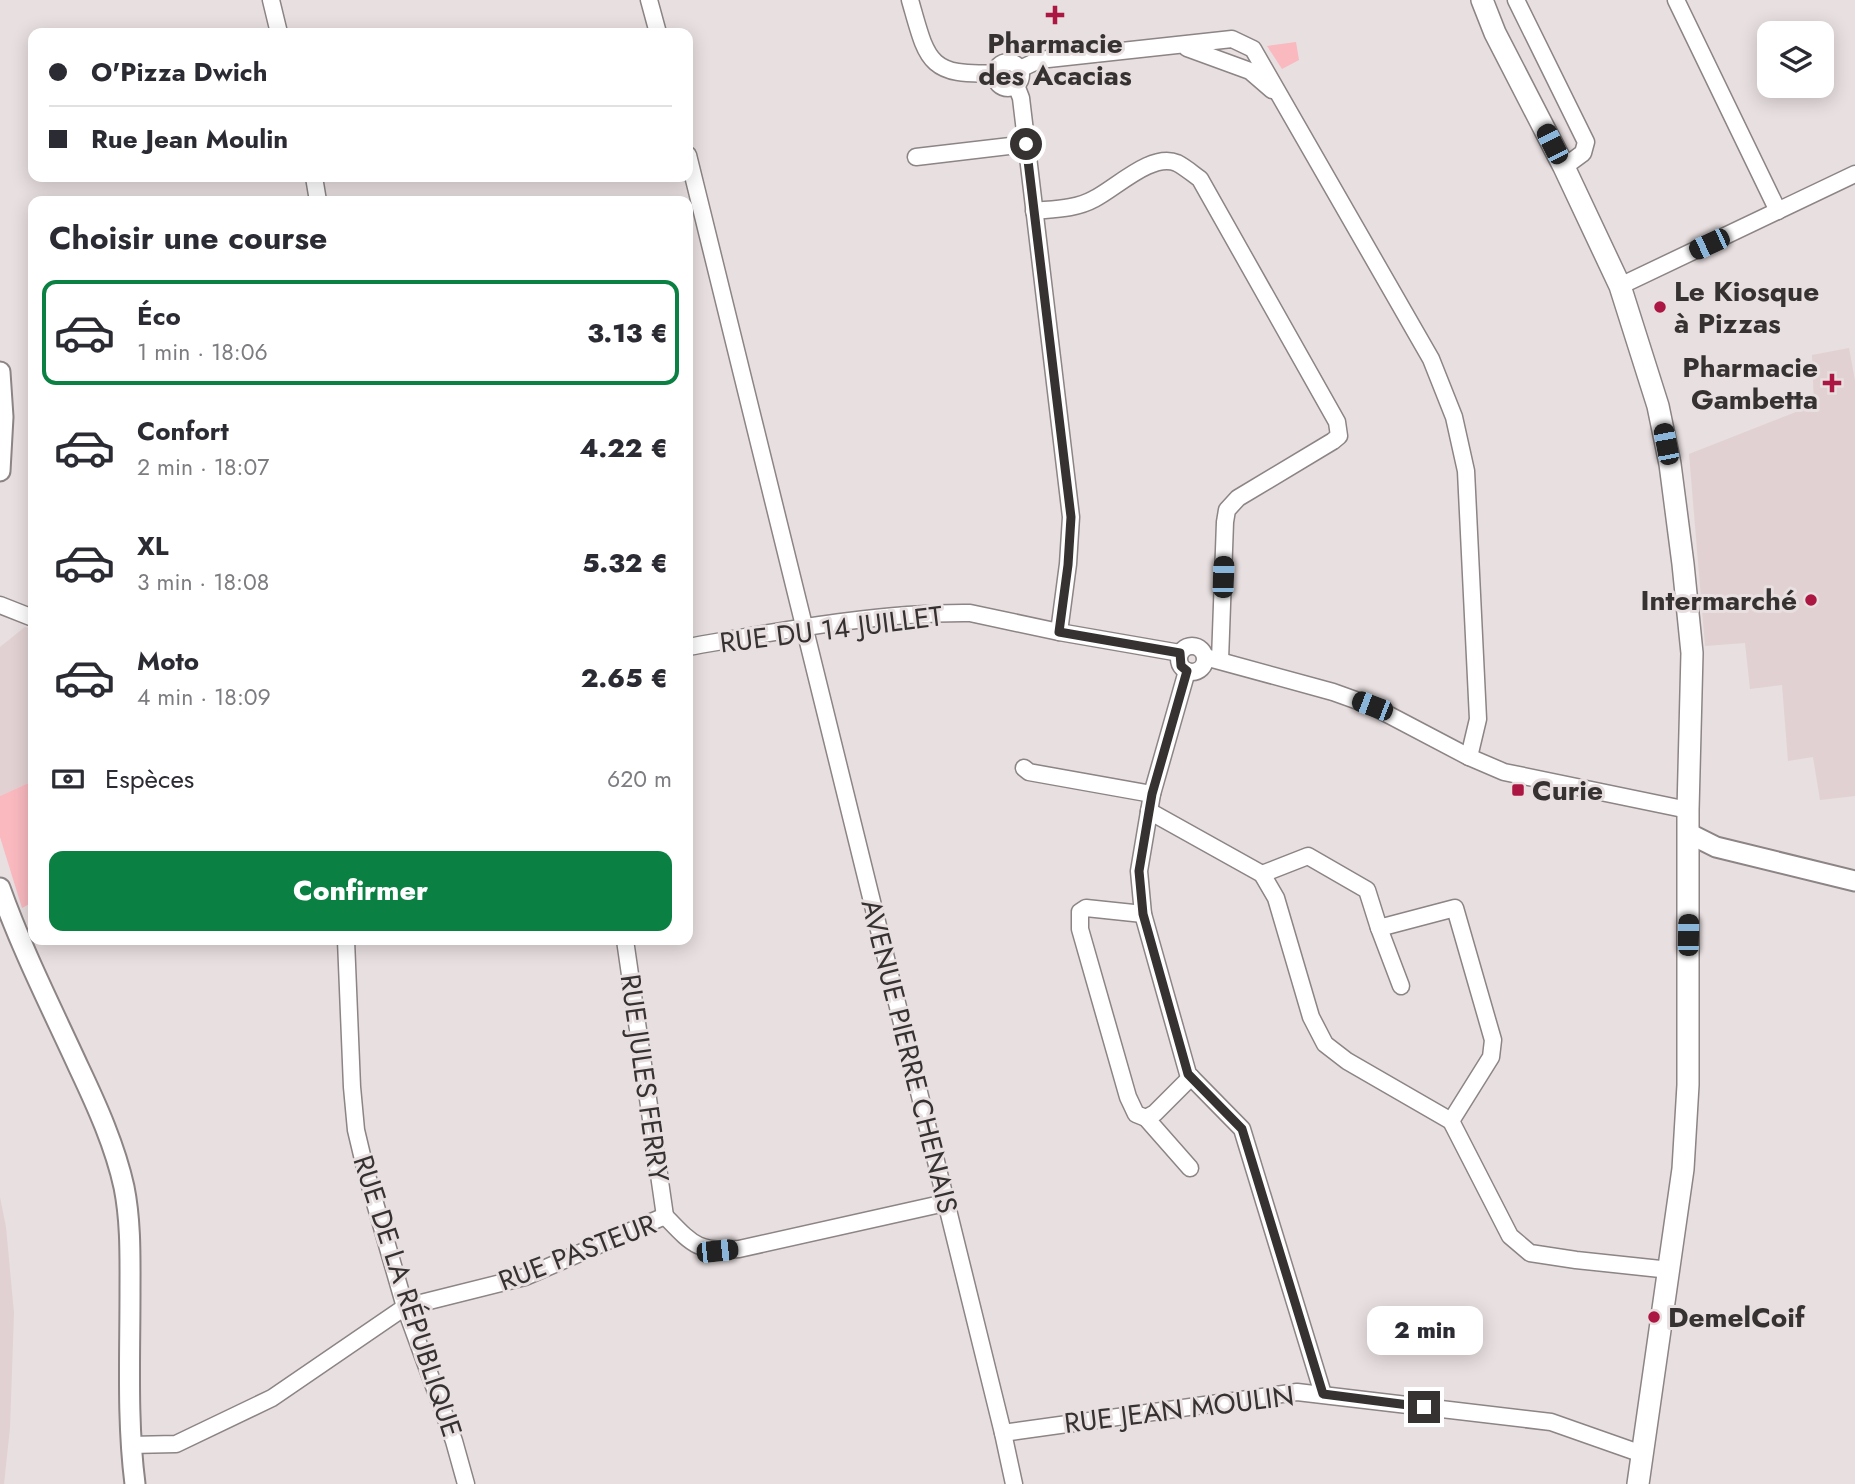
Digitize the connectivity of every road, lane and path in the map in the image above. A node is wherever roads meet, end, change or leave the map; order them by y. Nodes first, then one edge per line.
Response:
1 (271, 0) edge
2 (649, 0) edge
3 (909, 0) edge
4 (1482, 0) edge
5 (1516, 0) edge
6 (1676, 0) edge
7 (278, 28) edge
8 (657, 28) edge
9 (1178, 46) junction
10 (1018, 77) junction
11 (1283, 99) junction
12 (1026, 144) junction
13 (916, 157) dead end
14 (1564, 167) junction
15 (1855, 174) edge
16 (693, 175) edge
17 (1034, 211) junction
18 (1778, 211) junction
19 (1620, 286) junction
20 (0, 372) edge
21 (0, 471) edge
22 (0, 605) edge
23 (28, 616) edge
24 (804, 629) junction
25 (1059, 632) junction
26 (1221, 632) junction
27 (693, 647) edge
28 (1180, 653) junction
29 (1208, 655) junction
30 (1187, 671) junction
31 (1469, 757) junction
32 (1024, 768) dead end
33 (1152, 794) junction
34 (1688, 810) junction
35 (1149, 811) junction
36 (1689, 834) junction
37 (1262, 874) junction
38 (1855, 881) edge
39 (0, 888) edge
40 (1143, 914) junction
41 (1379, 928) junction
42 (346, 945) edge
43 (626, 945) edge
44 (1401, 986) dead end
45 (1191, 1077) junction
46 (1146, 1118) junction
47 (1451, 1121) junction
48 (1190, 1168) dead end
49 (945, 1203) junction
50 (664, 1216) junction
51 (1670, 1270) junction
52 (405, 1307) junction
53 (1323, 1394) junction
54 (1003, 1433) junction
55 (130, 1445) junction
56 (1642, 1454) junction
57 (135, 1484) edge
58 (466, 1484) edge
59 (1014, 1484) edge
60 (1638, 1484) edge

1 - 7 street
2 - 8 street
3 - 10 street
4 - 14 main road
5 - 14 street
6 - 18 street
9 - 10 street
9 - 11 street
9 - 11 street
10 - 12 street
11 - 31 street
12 - 13 street
12 - 17 street
14 - 19 main road
15 - 18 street
16 - 24 street, AVENUE PIERRE CHENAIS
17 - 25 street
17 - 26 street
18 - 19 street
19 - 34 main road
20 - 21 street
22 - 23 street
24 - 25 street, RUE DU 14 JUILLET
24 - 27 street, RUE DU 14 JUILLET
24 - 49 street, AVENUE PIERRE CHENAIS
25 - 28 street, RUE DU 14 JUILLET
26 - 29 street
26 - 29 street
28 - 29 street
28 - 30 street
29 - 30 street
29 - 31 street
30 - 33 street
31 - 34 street
32 - 33 street
33 - 35 street
34 - 36 main road
35 - 37 street
35 - 40 street
36 - 38 street
36 - 51 main road
37 - 41 street
37 - 47 street
39 - 55 street
40 - 45 street
40 - 46 street
41 - 44 street
41 - 47 street
42 - 52 street, RUE DE LA RÉPUBLIQUE
43 - 50 street, RUE JULES FERRY
45 - 46 street
45 - 53 street
46 - 48 street
47 - 51 street
49 - 50 street, RUE PASTEUR
49 - 54 street, AVENUE PIERRE CHENAIS
50 - 52 street, RUE PASTEUR
51 - 56 main road
52 - 55 street
52 - 58 street, RUE DE LA RÉPUBLIQUE
53 - 54 street, RUE JEAN MOULIN
53 - 56 street, RUE JEAN MOULIN
54 - 59 street, AVENUE PIERRE CHENAIS
55 - 57 street
56 - 60 main road

